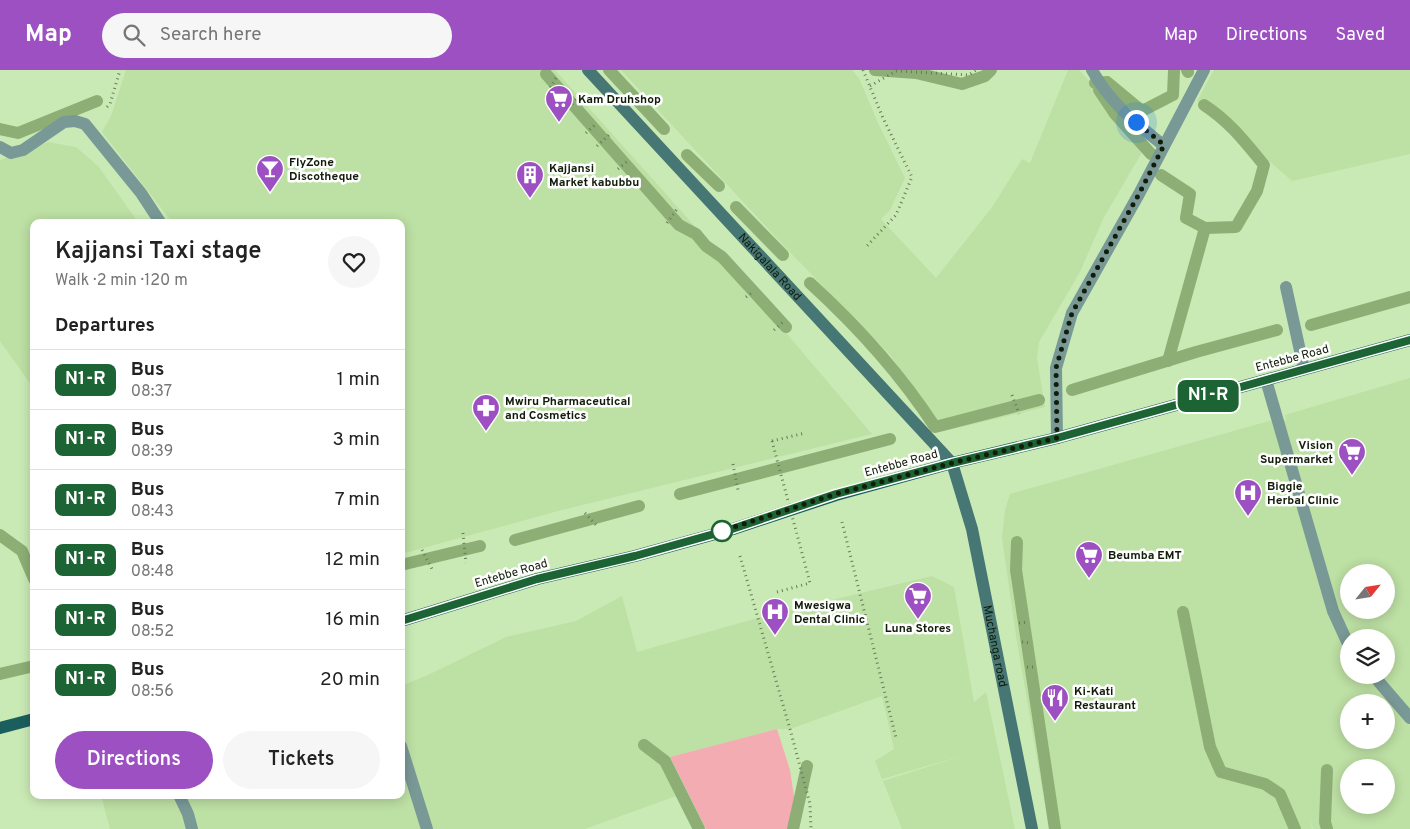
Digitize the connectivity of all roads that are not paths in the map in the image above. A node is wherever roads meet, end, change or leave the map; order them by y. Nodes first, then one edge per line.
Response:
1 (588, 70) edge
2 (1092, 70) edge
3 (1204, 70) edge
4 (1164, 145) junction
5 (0, 148) edge
6 (158, 219) edge
7 (1286, 287) dead end
8 (1410, 340) edge
9 (1304, 369) junction
10 (1266, 380) junction
11 (1057, 438) junction
12 (952, 463) junction
13 (405, 620) edge
14 (1341, 629) edge
15 (1381, 684) edge
16 (1410, 718) edge
17 (30, 720) edge
18 (0, 728) edge
19 (405, 759) edge
20 (181, 799) edge
21 (192, 829) edge
22 (426, 829) edge
23 (1032, 829) edge

1 - 12 street, Nakigalala Road
2 - 4 street
3 - 4 street
4 - 11 street
5 - 6 street
7 - 9 street
8 - 9 main road, Entebbe Road
9 - 10 main road, Entebbe Road
10 - 11 main road, Entebbe Road
10 - 14 street
11 - 12 main road, Entebbe Road
12 - 13 main road, Entebbe Road
12 - 23 street, Muchanga road
15 - 16 street
17 - 18 main road
19 - 22 street
20 - 21 street

